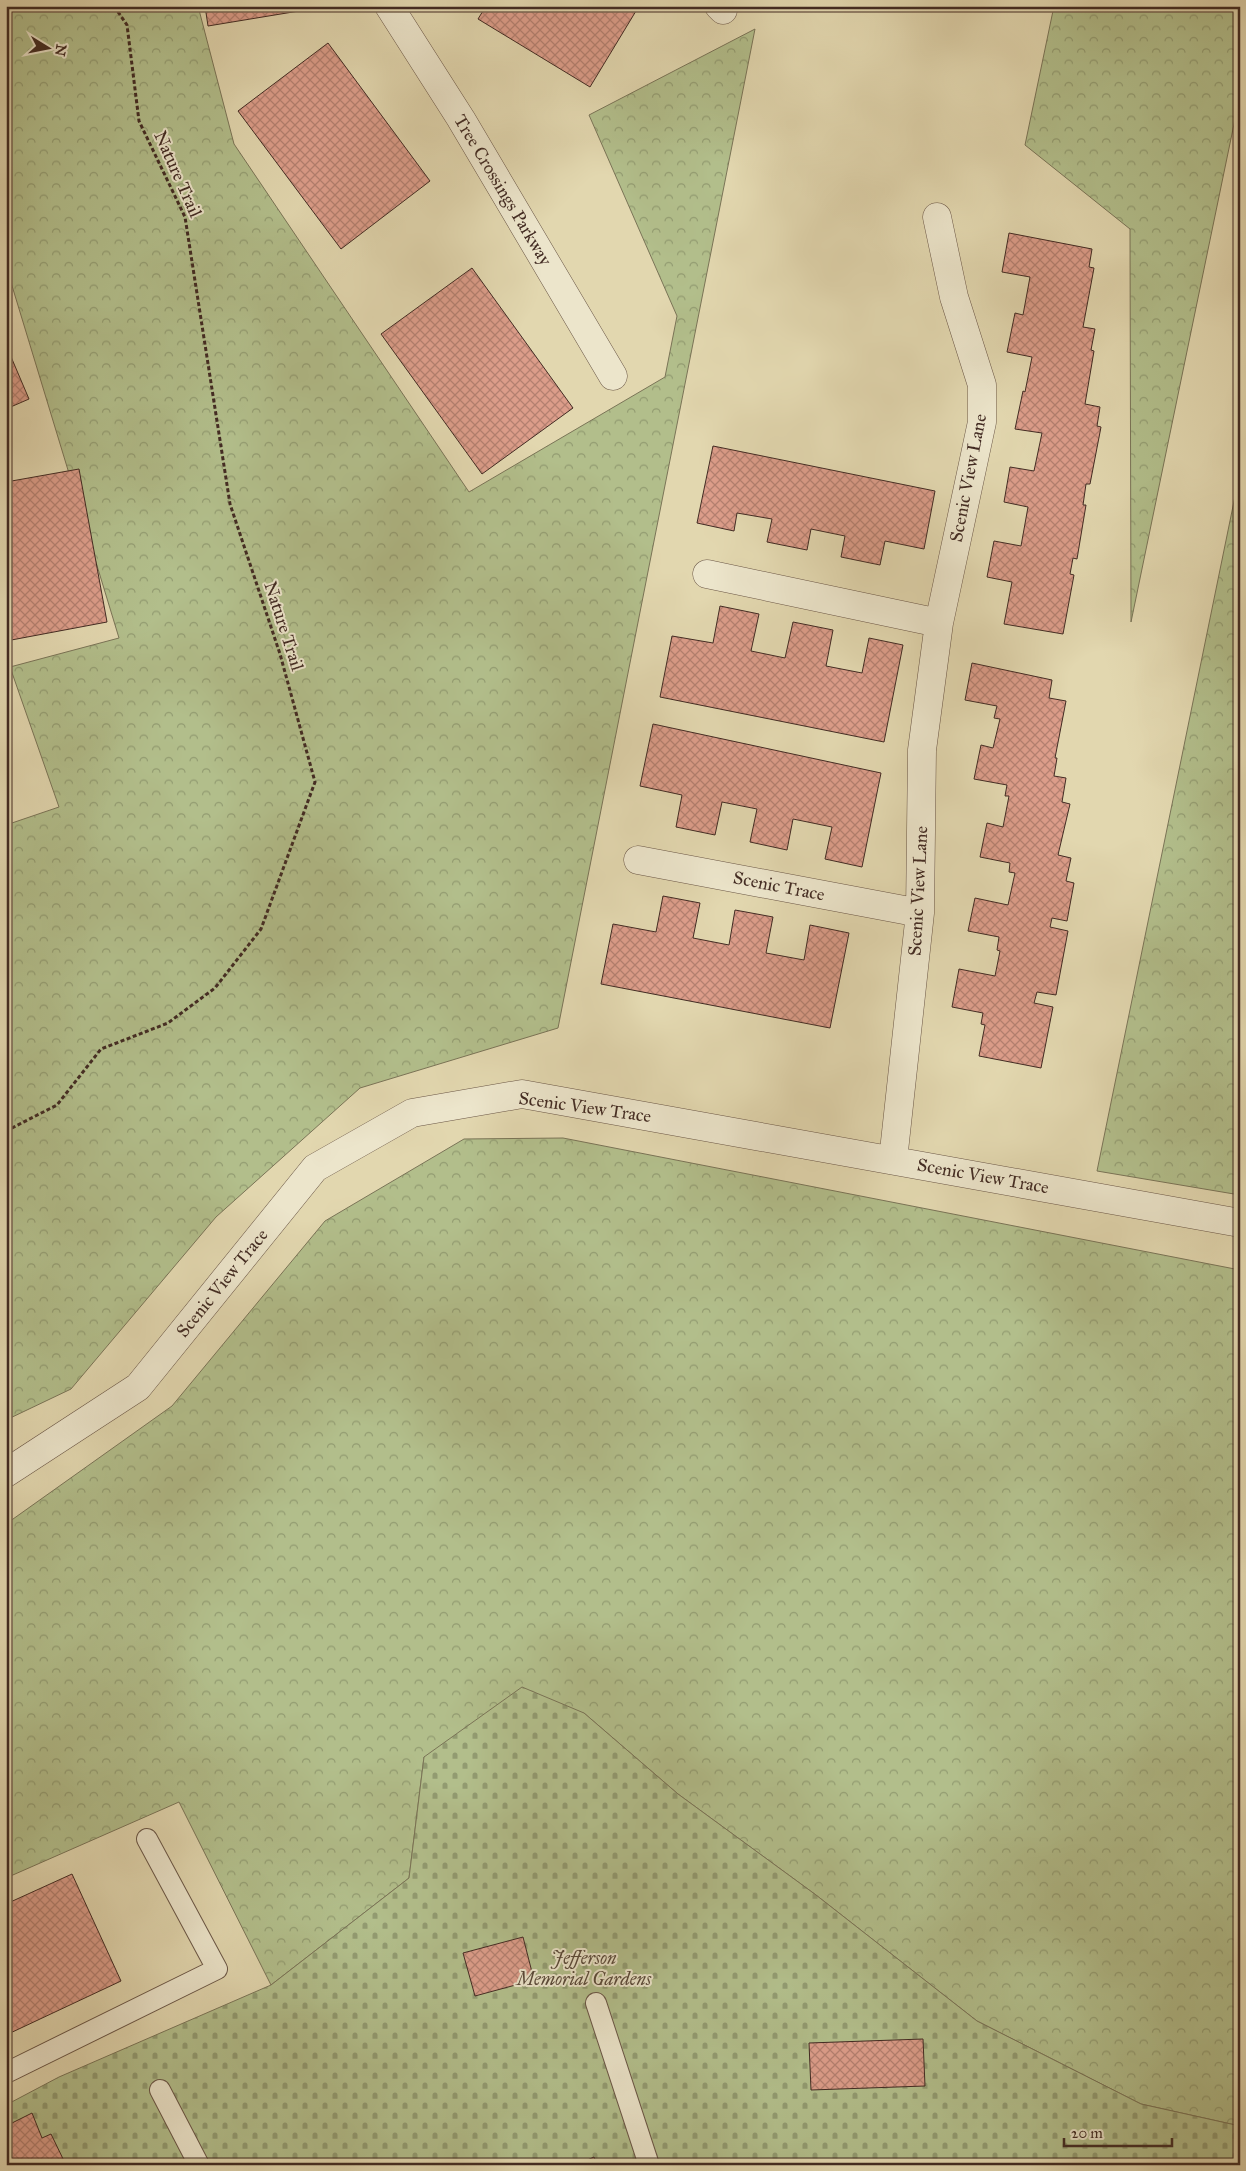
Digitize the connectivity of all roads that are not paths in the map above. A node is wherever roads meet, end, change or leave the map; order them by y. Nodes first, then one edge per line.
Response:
1 (389, 6) edge
2 (937, 217) dead end
3 (613, 376) dead end
4 (707, 574) dead end
5 (939, 623) junction
6 (638, 860) dead end
7 (920, 912) junction
8 (893, 1160) junction
9 (1240, 1224) edge
10 (6, 1473) edge
11 (147, 1839) dead end
12 (596, 2003) dead end
13 (6, 2073) edge
14 (160, 2090) dead end
15 (200, 2165) edge
16 (649, 2165) edge

1 - 3 street, Tree Crossings Parkway
2 - 5 street, Scenic View Lane
4 - 5 street
5 - 7 street, Scenic View Lane
6 - 7 street, Scenic Trace
7 - 8 street, Scenic View Lane
8 - 9 street, Scenic View Trace
8 - 10 street, Scenic View Trace
11 - 13 lane
12 - 16 lane
14 - 15 lane

